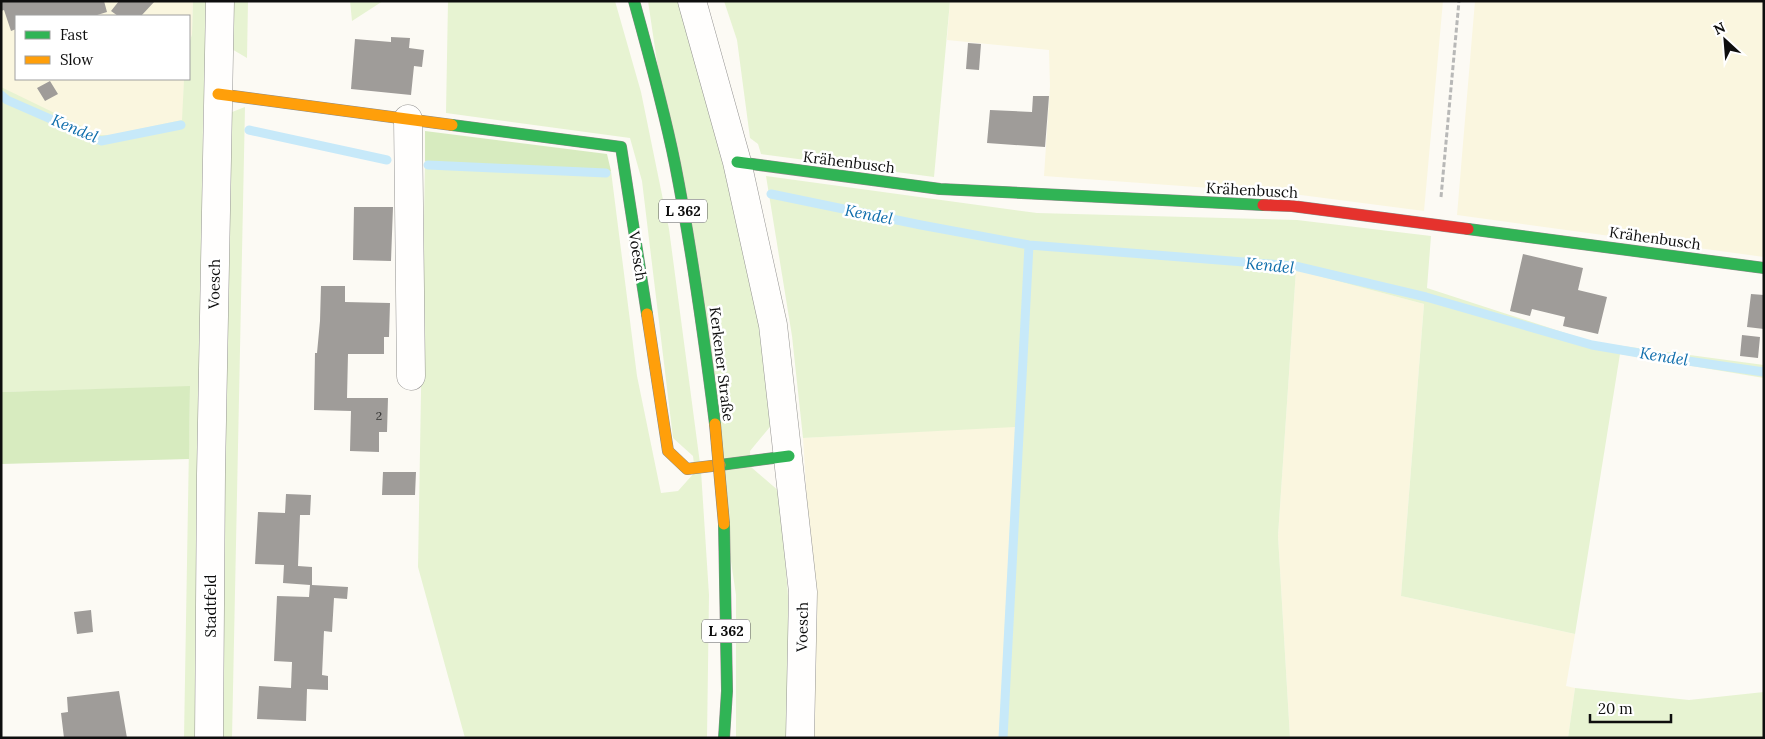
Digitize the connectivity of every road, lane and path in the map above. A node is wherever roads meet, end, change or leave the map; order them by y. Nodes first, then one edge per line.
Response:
1 (220, 1) edge
2 (634, 1) edge
3 (692, 1) edge
4 (1459, 1) edge
5 (218, 94) junction
6 (408, 119) junction
7 (737, 162) junction
8 (1438, 224) junction
9 (1764, 268) edge
10 (411, 376) dead end
11 (788, 456) junction
12 (211, 474) joint
13 (209, 738) edge
14 (724, 738) edge
15 (800, 738) edge

1 - 5 street, Voesch
2 - 14 street, Kerkener Straße / L 362, bridge
3 - 7 street, Voesch
4 - 8 path
5 - 6 street, Voesch
5 - 12 street, Voesch
6 - 10 street
6 - 11 street, Voesch
7 - 8 street, Krähenbusch
7 - 11 street, Voesch
8 - 9 street, Krähenbusch
11 - 15 street, Voesch
12 - 13 street, Stadtfeld

